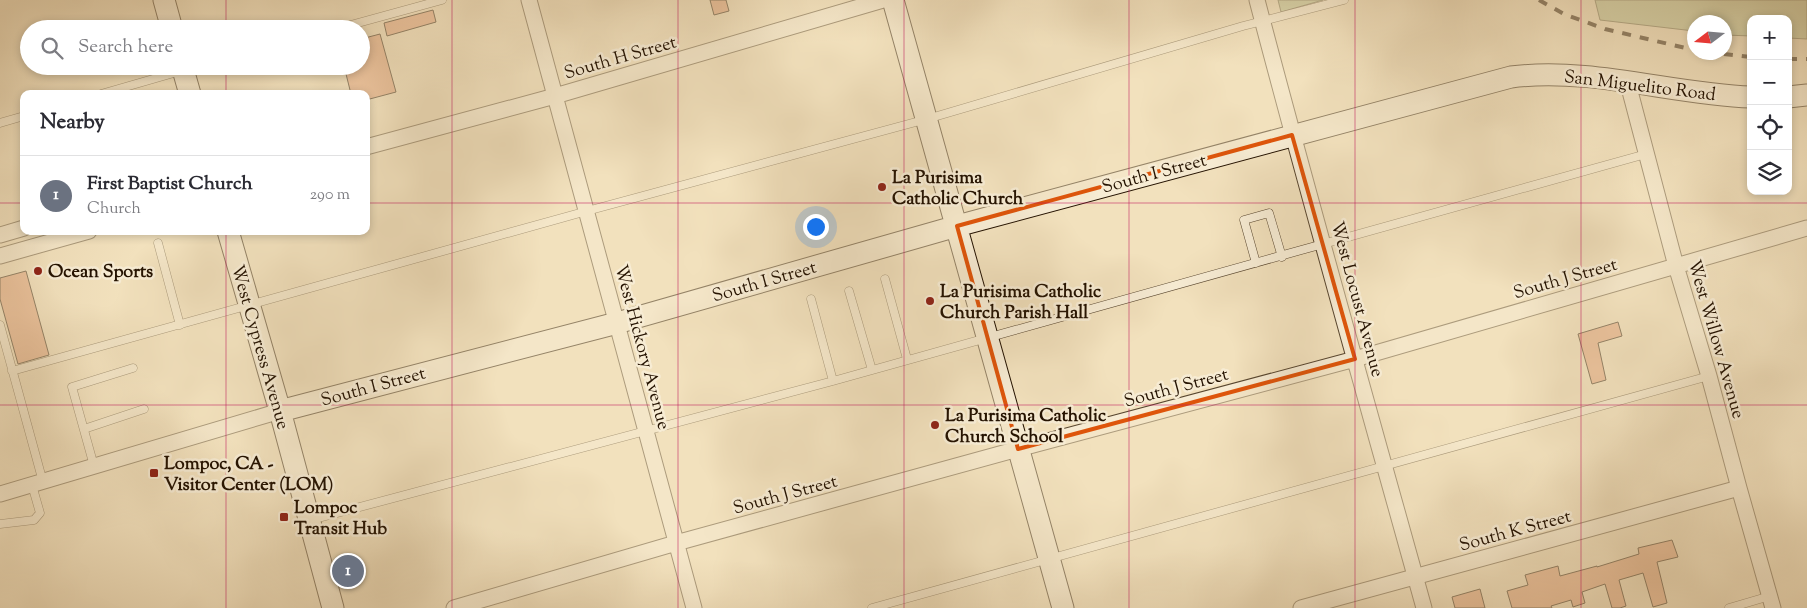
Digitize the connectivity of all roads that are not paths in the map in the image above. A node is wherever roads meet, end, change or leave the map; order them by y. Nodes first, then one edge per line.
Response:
1 (164, 0) edge
2 (442, 0) edge
3 (529, 0) edge
4 (883, 0) edge
5 (893, 0) edge
6 (1257, 0) edge
7 (1344, 0) edge
8 (170, 20) edge
9 (369, 20) edge
10 (1263, 21) junction
11 (1530, 74) joint
12 (165, 75) edge
13 (189, 75) edge
14 (1627, 80) junction
15 (114, 90) edge
16 (190, 90) edge
17 (1807, 95) edge
18 (555, 96) junction
19 (1747, 96) edge
20 (1792, 97) edge
21 (20, 117) edge
22 (927, 119) junction
23 (0, 123) edge
24 (1292, 136) junction
25 (370, 146) edge
26 (1646, 154) junction
27 (587, 211) junction
28 (957, 226) junction
29 (1807, 228) edge
30 (20, 229) edge
31 (0, 235) edge
32 (75, 235) edge
33 (229, 235) edge
34 (158, 243) dead end
35 (1324, 244) junction
36 (0, 256) edge
37 (1282, 256) junction
38 (1256, 263) junction
39 (1676, 266) junction
40 (885, 279) dead end
41 (849, 291) dead end
42 (812, 299) dead end
43 (250, 304) junction
44 (618, 322) junction
45 (180, 324) junction
46 (0, 325) edge
47 (987, 337) junction
48 (907, 359) junction
49 (1355, 359) junction
50 (134, 368) dead end
51 (872, 370) junction
52 (12, 371) junction
53 (1709, 376) junction
54 (833, 380) junction
55 (144, 409) dead end
56 (280, 411) junction
57 (84, 429) junction
58 (646, 431) junction
59 (1018, 449) junction
60 (1384, 465) junction
61 (94, 466) junction
62 (37, 483) junction
63 (1739, 488) junction
64 (0, 494) edge
65 (309, 520) junction
66 (0, 524) edge
67 (676, 543) junction
68 (1050, 558) junction
69 (1415, 576) junction
70 (1772, 602) edge
71 (333, 608) edge
72 (454, 608) edge
73 (694, 608) edge
74 (872, 608) edge
75 (1062, 608) edge
76 (1300, 608) edge
77 (1424, 608) edge
78 (1729, 608) edge

1 - 8 street
2 - 9 lane
3 - 18 street, West Hickory Avenue
4 - 18 street, South H Street
5 - 22 street
6 - 10 street, West Locust Avenue
7 - 10 lane
10 - 22 lane
10 - 24 street, West Locust Avenue
11 - 14 street, San Miguelito Road
11 - 24 street, South I Street
12 - 15 lane
13 - 16 street
14 - 19 street, San Miguelito Road
14 - 26 street, West Willow Avenue
17 - 20 street
18 - 25 street, South H Street
18 - 27 street, West Hickory Avenue
21 - 23 lane
22 - 27 lane
22 - 28 street
24 - 28 street, South I Street
24 - 35 street, West Locust Avenue
26 - 35 lane
26 - 39 street, West Willow Avenue
27 - 43 lane
27 - 44 street, West Hickory Avenue
28 - 44 street, South I Street
28 - 47 street
29 - 39 street, South J Street
30 - 31 street
32 - 36 street
33 - 43 street, West Cypress Avenue
34 - 45 lane
35 - 37 lane
35 - 49 street, West Locust Avenue
37 - 38 lane
37 - 38 lane
38 - 47 lane
39 - 49 street, South J Street
39 - 53 street, West Willow Avenue
40 - 48 lane
41 - 51 lane
42 - 54 lane
43 - 45 lane
43 - 56 street, West Cypress Avenue
44 - 56 street, South I Street
44 - 58 street, West Hickory Avenue
45 - 52 lane
46 - 52 lane
47 - 48 lane
47 - 59 street
48 - 51 lane
49 - 59 street, South J Street
49 - 60 street, West Locust Avenue
50 - 57 lane
51 - 54 lane
52 - 62 lane
53 - 60 lane
53 - 63 street, West Willow Avenue
54 - 58 lane
55 - 57 lane
56 - 61 street, South I Street
56 - 65 street, West Cypress Avenue
57 - 61 lane
58 - 65 lane
58 - 67 street, West Hickory Avenue
59 - 67 street, South J Street
59 - 68 street
60 - 68 lane
60 - 69 street, West Locust Avenue
61 - 62 street, South I Street
62 - 64 street, South I Street
62 - 66 lane
63 - 69 street, South K Street
63 - 70 street, West Willow Avenue
65 - 71 street, West Cypress Avenue
67 - 72 street, South J Street
67 - 73 street, West Hickory Avenue
68 - 74 lane
68 - 75 street
69 - 76 street, South K Street
69 - 77 street, West Locust Avenue
70 - 78 lane

